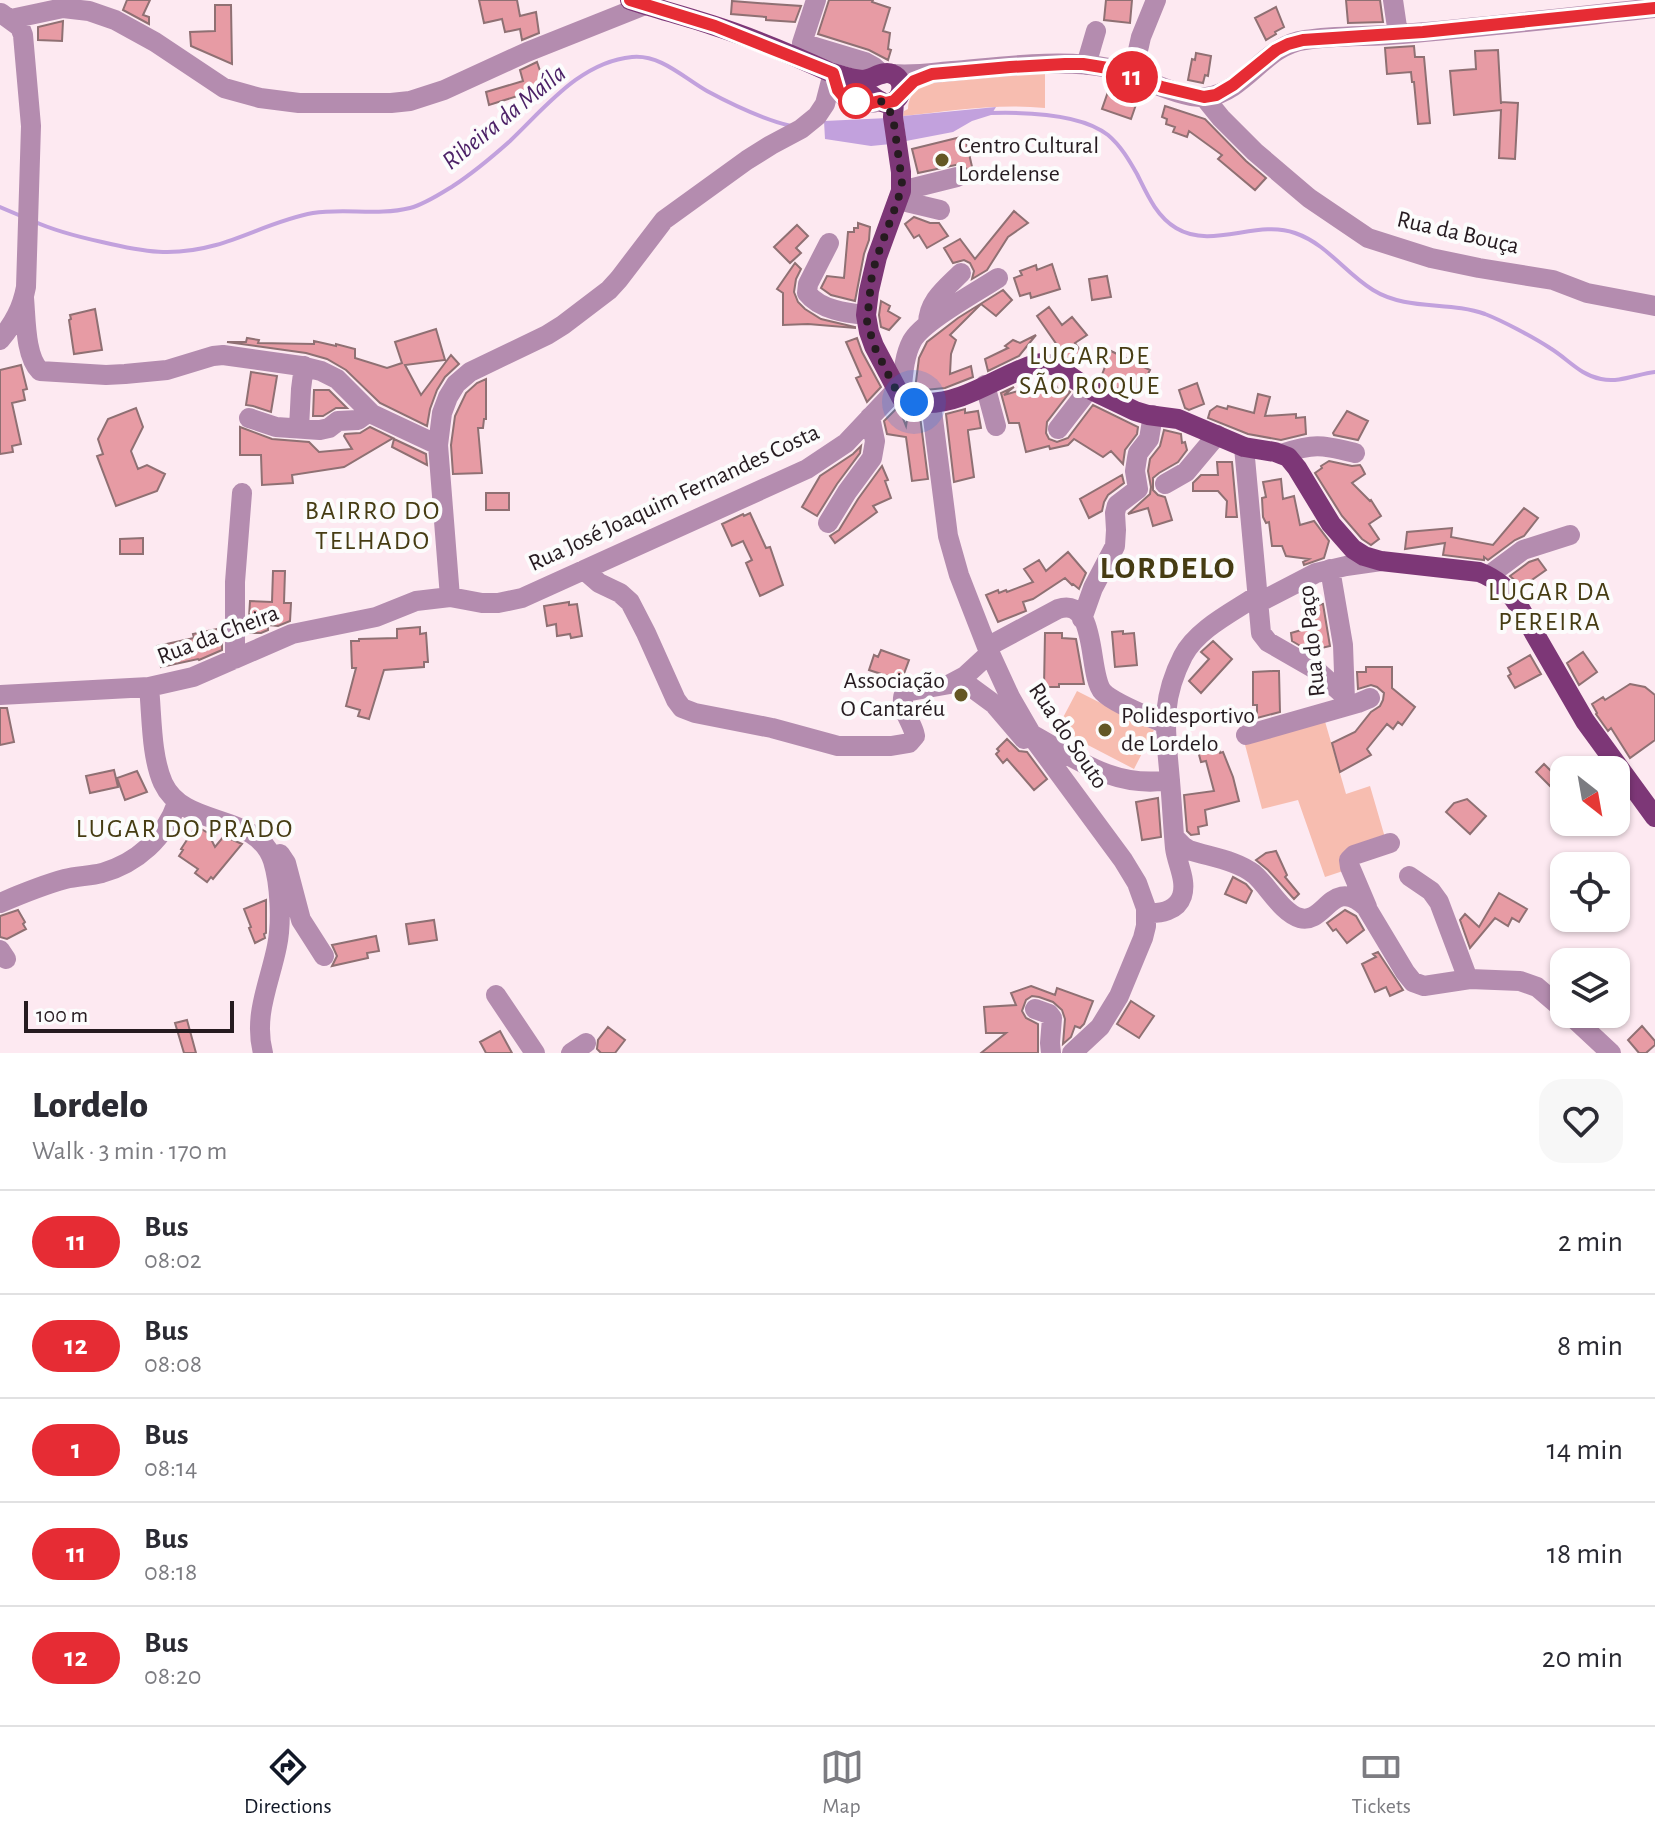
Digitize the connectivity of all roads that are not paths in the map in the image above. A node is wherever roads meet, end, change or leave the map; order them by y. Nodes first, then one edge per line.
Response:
1 (816, 0) edge
2 (1156, 0) edge
3 (1393, 0) edge
4 (638, 2) edge
5 (1655, 8) edge
6 (5, 16) edge
7 (1096, 31) dead end
8 (1398, 34) junction
9 (1086, 65) junction
10 (833, 73) junction
11 (932, 74) junction
12 (884, 75) junction
13 (1132, 77) junction
14 (1204, 97) junction
15 (888, 102) junction
16 (957, 177) dead end
17 (900, 196) junction
18 (940, 210) dead end
19 (829, 243) dead end
20 (961, 273) dead end
21 (998, 278) dead end
22 (24, 298) junction
23 (1655, 306) edge
24 (866, 315) junction
25 (925, 326) junction
26 (0, 340) edge
27 (304, 366) junction
28 (985, 385) junction
29 (1089, 389) junction
30 (898, 393) junction
31 (931, 403) junction
32 (369, 412) junction
33 (1153, 415) junction
34 (870, 417) junction
35 (249, 418) dead end
36 (996, 426) dead end
37 (299, 428) junction
38 (1058, 429) dead end
39 (1217, 435) junction
40 (438, 445) junction
41 (1244, 447) junction
42 (1355, 453) dead end
43 (1281, 454) junction
44 (1165, 484) dead end
45 (242, 493) dead end
46 (828, 523) dead end
47 (1570, 535) dead end
48 (1381, 561) junction
49 (1330, 569) junction
50 (584, 570) junction
51 (1488, 576) junction
52 (450, 597) junction
53 (1258, 599) junction
54 (1082, 619) junction
55 (989, 650) junction
56 (235, 659) junction
57 (960, 679) junction
58 (149, 687) junction
59 (0, 695) edge
60 (1370, 698) dead end
61 (1345, 701) junction
62 (1165, 724) junction
63 (1031, 734) junction
64 (1246, 735) dead end
65 (1054, 769) junction
66 (1170, 780) junction
67 (177, 803) junction
68 (1655, 817) edge
69 (1174, 837) junction
70 (1390, 843) dead end
71 (266, 846) junction
72 (1409, 876) dead end
73 (0, 903) edge
74 (1368, 911) junction
75 (1146, 913) junction
76 (324, 956) dead end
77 (1468, 979) junction
78 (496, 995) dead end
79 (1550, 998) edge
80 (1035, 1009) dead end
81 (1584, 1028) edge
82 (263, 1053) edge
83 (535, 1053) edge
84 (1051, 1053) edge
85 (1072, 1053) edge
86 (1611, 1053) edge

1 - 12 street
2 - 13 street
3 - 8 street
4 - 6 street
4 - 10 main road
5 - 8 street
6 - 22 street
7 - 9 street
8 - 14 street
9 - 11 street
9 - 13 street
10 - 12 main road
10 - 15 main road
10 - 40 street
11 - 12 street
11 - 15 street
12 - 15 main road
13 - 14 street
14 - 23 street, Rua da Bouça
15 - 17 main road
16 - 17 street
17 - 18 street
17 - 24 main road
19 - 24 street
20 - 25 street
21 - 25 street
22 - 26 street
22 - 27 street
24 - 30 main road
25 - 30 street
27 - 32 street
27 - 37 street
28 - 29 main road
28 - 31 main road
28 - 36 street
29 - 33 main road
29 - 38 street
30 - 31 main road
30 - 34 street, Rua José Joaquim Fernandes Costa
31 - 55 street, Rua do Souto
32 - 37 street
32 - 40 street
33 - 39 main road
33 - 54 street
34 - 46 street
34 - 50 street, Rua José Joaquim Fernandes Costa
35 - 37 street
39 - 41 main road
39 - 44 street
40 - 52 street
41 - 43 main road
41 - 53 street
42 - 43 street
43 - 48 main road
45 - 56 street
47 - 51 street
48 - 49 street
48 - 51 main road
49 - 53 street
49 - 61 street, Rua do Paço
50 - 52 street, Rua José Joaquim Fernandes Costa
50 - 57 street
51 - 68 main road
52 - 56 street, Rua da Cheira
53 - 61 street
53 - 62 street
54 - 55 street
54 - 62 street
55 - 57 street
55 - 63 street, Rua do Souto
56 - 58 street, Rua da Cheira
57 - 65 street
58 - 59 street, Rua da Cheira
58 - 67 street
60 - 61 street
61 - 64 street
62 - 66 street
63 - 65 street, Rua do Souto
63 - 66 street
65 - 75 street, Rua do Souto
66 - 69 street
67 - 71 street
67 - 73 street
69 - 74 street
69 - 75 street
70 - 74 street
71 - 76 street
71 - 82 street
72 - 77 street
74 - 77 street
75 - 85 street
77 - 79 street
78 - 83 street
80 - 84 street
81 - 86 street

